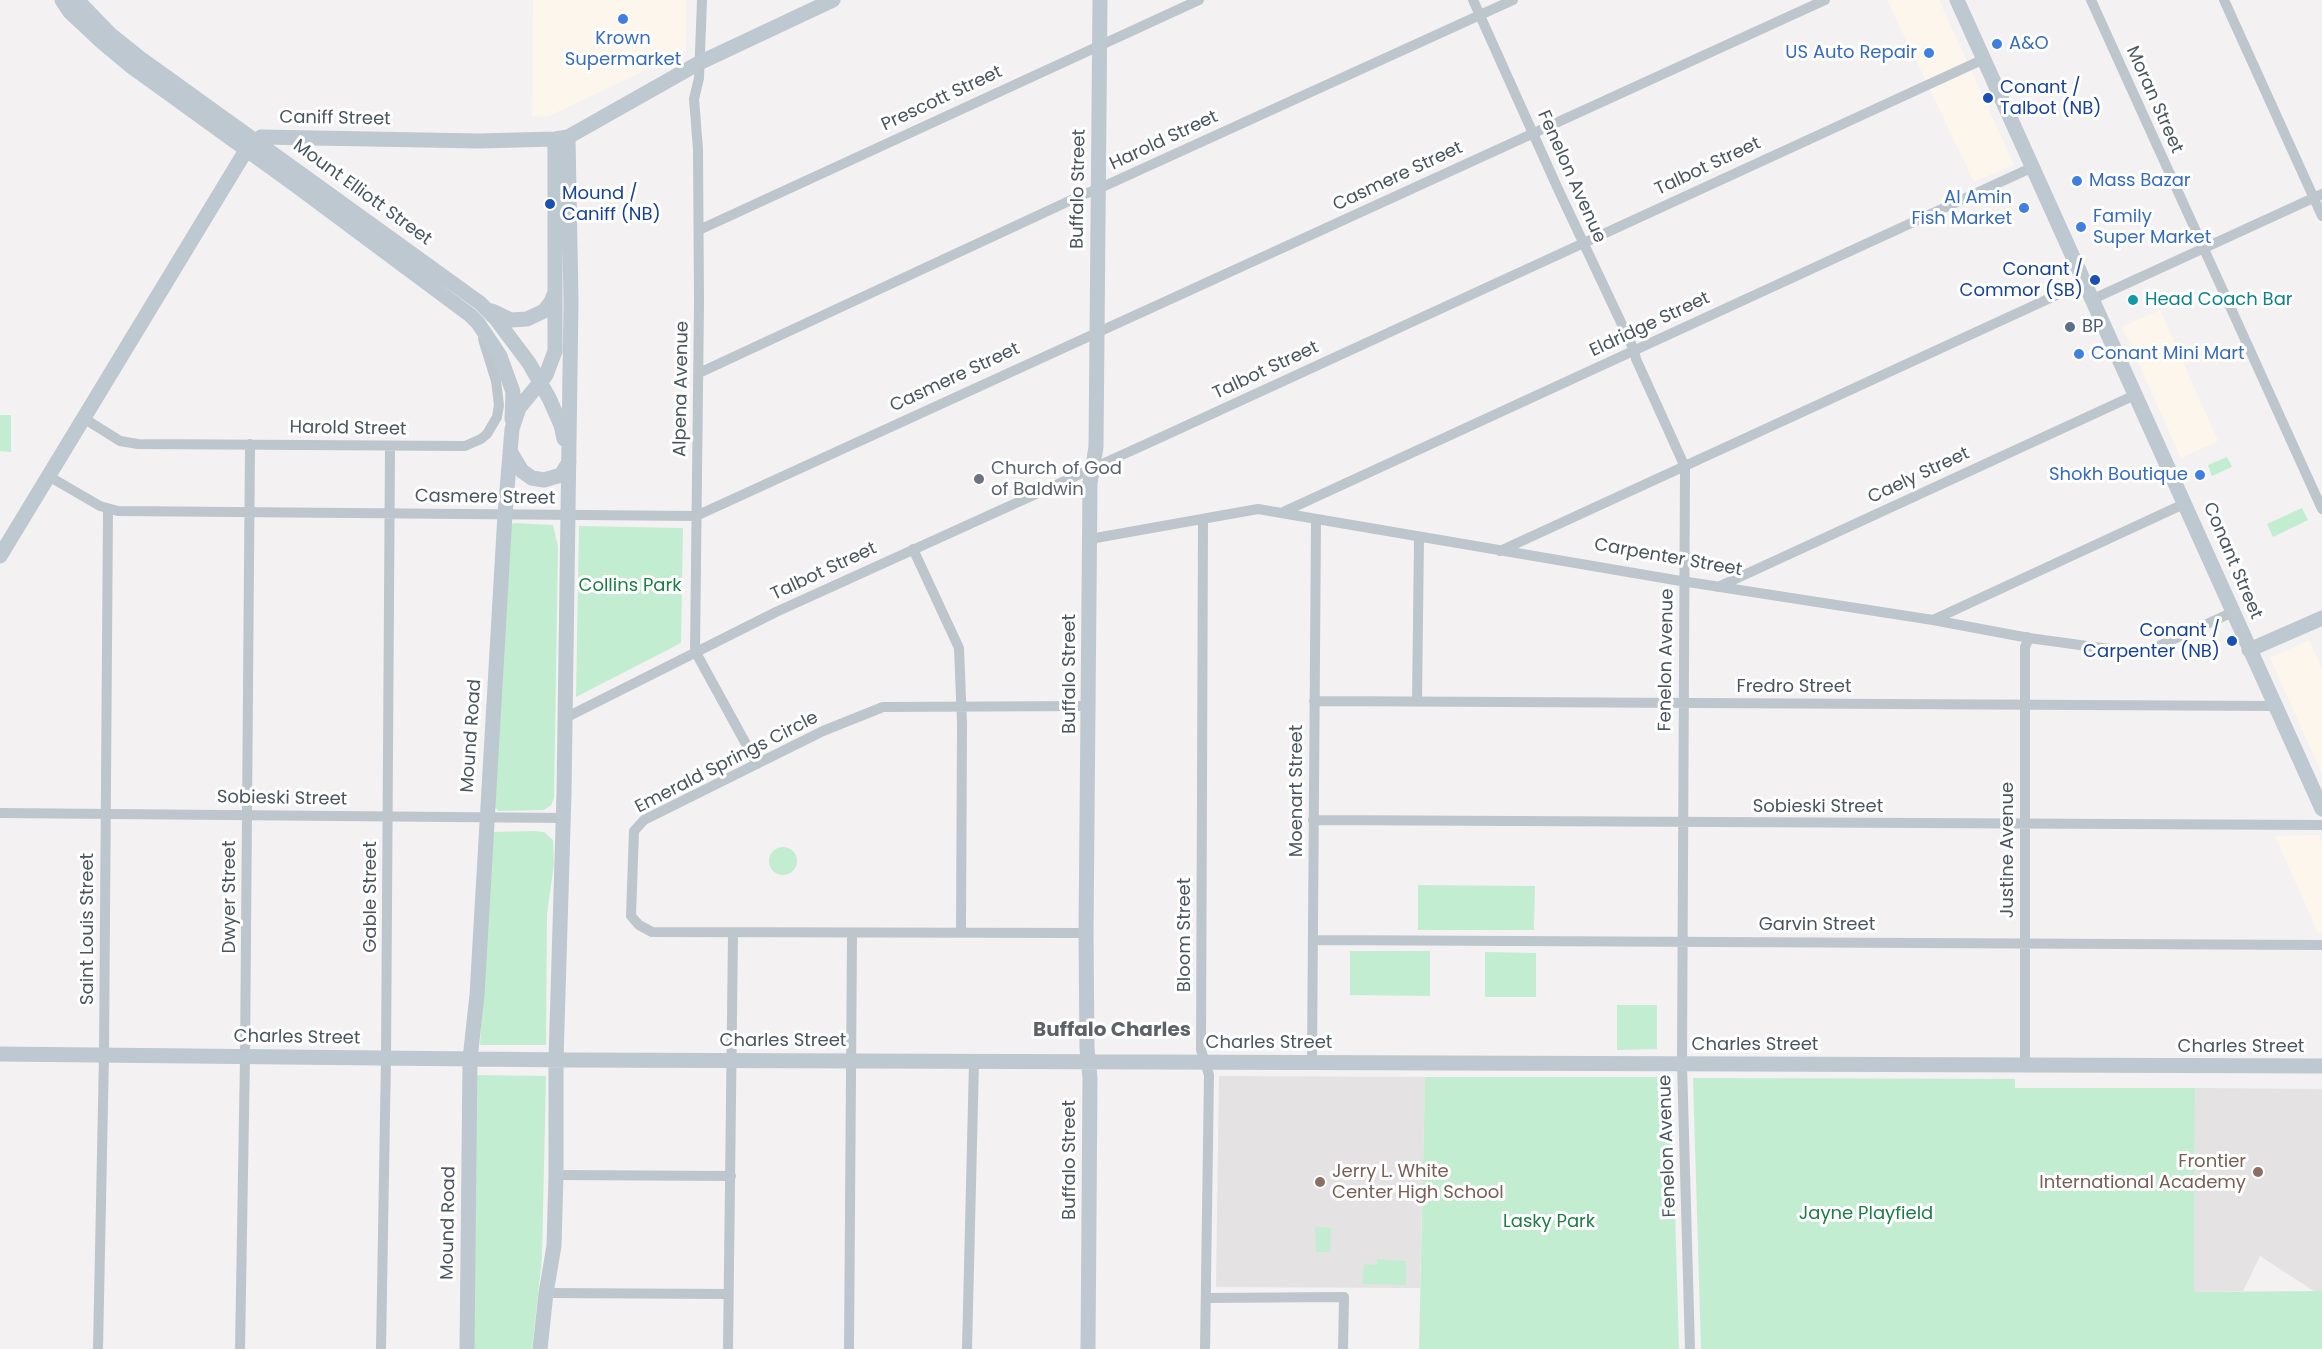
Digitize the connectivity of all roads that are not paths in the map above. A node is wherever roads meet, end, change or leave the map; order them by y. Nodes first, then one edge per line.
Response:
1 (62, 0) edge
2 (76, 0) edge
3 (702, 0) edge
4 (833, 0) edge
5 (1100, 0) edge
6 (1199, 0) edge
7 (1473, 0) edge
8 (1513, 0) edge
9 (1825, 0) edge
10 (1957, 0) edge
11 (2091, 0) edge
12 (2224, 0) edge
13 (1480, 15) junction
14 (1100, 46) junction
15 (1984, 58) junction
16 (699, 63) junction
17 (1533, 133) junction
18 (562, 138) junction
19 (2033, 166) junction
20 (301, 181) junction
21 (1098, 189) junction
22 (2318, 196) edge
23 (2322, 216) edge
24 (699, 230) junction
25 (1583, 243) junction
26 (2203, 248) junction
27 (2085, 282) junction
28 (557, 286) junction
29 (2093, 299) junction
30 (475, 309) junction
31 (1097, 333) junction
32 (1634, 350) junction
33 (699, 373) junction
34 (540, 384) junction
35 (2135, 395) junction
36 (84, 419) junction
37 (512, 429) junction
38 (250, 444) junction
39 (390, 446) junction
40 (510, 452) junction
41 (569, 462) junction
42 (1093, 467) junction
43 (1685, 467) junction
44 (50, 477) junction
45 (2186, 503) junction
46 (108, 509) junction
47 (2322, 509) edge
48 (249, 512) junction
49 (390, 513) junction
50 (1281, 513) junction
51 (505, 514) junction
52 (568, 516) junction
53 (696, 516) junction
54 (1203, 519) junction
55 (1316, 519) junction
56 (1419, 538) junction
57 (1090, 539) junction
58 (913, 549) junction
59 (1499, 551) junction
60 (0, 556) edge
61 (1685, 582) junction
62 (1718, 587) junction
63 (2233, 612) junction
64 (2322, 618) edge
65 (1933, 620) junction
66 (2029, 638) junction
67 (2249, 650) junction
68 (695, 651) junction
69 (1314, 701) junction
70 (1417, 702) junction
71 (1683, 703) junction
72 (2025, 705) junction
73 (961, 706) junction
74 (1089, 706) junction
75 (2275, 706) junction
76 (565, 718) junction
77 (757, 764) junction
78 (2322, 809) edge
79 (0, 813) edge
80 (106, 814) junction
81 (247, 815) junction
82 (487, 816) junction
83 (388, 817) junction
84 (563, 818) junction
85 (1313, 820) junction
86 (1682, 823) junction
87 (2025, 824) junction
88 (2322, 825) edge
89 (961, 932) junction
90 (733, 933) junction
91 (1086, 933) junction
92 (852, 934) junction
93 (1313, 940) junction
94 (1682, 941) junction
95 (2024, 943) junction
96 (2322, 945) edge
97 (0, 1054) edge
98 (104, 1055) junction
99 (245, 1057) junction
100 (386, 1058) junction
101 (470, 1059) junction
102 (556, 1060) junction
103 (732, 1061) junction
104 (852, 1061) junction
105 (974, 1061) junction
106 (1088, 1061) junction
107 (1206, 1062) junction
108 (1312, 1062) junction
109 (1682, 1064) junction
110 (2025, 1065) junction
111 (2322, 1066) edge
112 (556, 1175) junction
113 (730, 1176) junction
114 (546, 1293) junction
115 (728, 1294) junction
116 (1206, 1298) junction
117 (98, 1349) edge
118 (240, 1349) edge
119 (381, 1349) edge
120 (467, 1349) edge
121 (540, 1349) edge
122 (728, 1349) edge
123 (849, 1349) edge
124 (967, 1349) edge
125 (1088, 1349) edge
126 (1205, 1349) edge
127 (1343, 1349) edge
128 (1690, 1349) edge

1 - 20 street, Mount Elliott Street, bridge
2 - 20 street, Mount Elliott Street, bridge
3 - 16 street, Alpena Avenue
4 - 16 street, Caniff Street
5 - 14 street, Buffalo Street
6 - 14 street, Prescott Street
7 - 13 street, Fenelon Avenue
8 - 13 street, Harold Street
9 - 17 street, Casmere Street
10 - 15 street, Conant Street
11 - 26 street, Moran Street
12 - 22 street
13 - 17 street, Fenelon Avenue
13 - 21 street, Harold Street
14 - 21 street, Buffalo Street
14 - 24 street, Prescott Street
15 - 19 street, Conant Street
15 - 25 street, Talbot Street
16 - 18 street, Caniff Street
16 - 24 street, Alpena Avenue
17 - 25 street, Fenelon Avenue
17 - 31 street, Casmere Street
18 - 28 street, Mound Road
18 - 36 street, Caniff Street
18 - 41 street
19 - 27 street, Conant Street
19 - 32 street, Eldridge Street
20 - 30 street, Mount Elliott Street
21 - 31 street, Buffalo Street
21 - 33 street, Harold Street
22 - 23 street
22 - 26 street
24 - 33 street, Alpena Avenue
25 - 32 street, Fenelon Avenue
25 - 42 street, Talbot Street
26 - 29 street
26 - 47 street, Moran Street
27 - 29 street, Conant Street
27 - 43 street
28 - 30 street
28 - 34 street, Mound Road
29 - 35 street, Conant Street
30 - 34 street, Mount Elliott Street
30 - 37 street, Mount Elliott Street
30 - 39 street, Harold Street
31 - 42 street, Buffalo Street
31 - 53 street, Casmere Street
32 - 43 street, Fenelon Avenue
32 - 50 street, Eldridge Street
33 - 53 street, Alpena Avenue
34 - 37 street, Mound Road
34 - 41 street, Mount Elliott Street
35 - 45 street, Conant Street
35 - 62 street, Caely Street
36 - 38 street, Harold Street
36 - 44 street, Caniff Street
37 - 40 street, Mound Road
38 - 39 street, Harold Street
38 - 48 street, Dwyer Street
39 - 49 street, Gable Street
40 - 41 street
40 - 51 street, Mound Road
41 - 52 street
42 - 57 street, Buffalo Street
42 - 58 street, Talbot Street
43 - 59 street
43 - 61 street, Fenelon Avenue
44 - 46 street, Casmere Street
44 - 60 street, Caniff Street
45 - 63 street, Conant Street
45 - 65 street
46 - 48 street, Casmere Street
46 - 80 street, Saint Louis Street
48 - 49 street, Casmere Street
48 - 81 street, Dwyer Street
49 - 51 street, Casmere Street
49 - 83 street, Gable Street
50 - 54 street, Carpenter Street
50 - 55 street, Carpenter Street
51 - 52 street, Casmere Street
51 - 82 street, Mound Road
52 - 53 street, Casmere Street
52 - 76 street
53 - 68 street, Alpena Avenue
54 - 57 street, Carpenter Street
54 - 107 street, Bloom Street
55 - 56 street, Carpenter Street
55 - 69 street, Moenart Street
56 - 59 street, Carpenter Street
56 - 70 street
57 - 74 street, Buffalo Street
58 - 68 street, Talbot Street
58 - 73 street
59 - 61 street, Carpenter Street
61 - 62 street, Carpenter Street
61 - 71 street, Fenelon Avenue
62 - 65 street, Carpenter Street
63 - 66 street, Carpenter Street
63 - 67 street, Conant Street
64 - 67 street
65 - 66 street, Carpenter Street
66 - 72 street, Justine Avenue
67 - 75 street, Conant Street
68 - 76 street, Talbot Street
68 - 77 street, Alpena Avenue
69 - 70 street, Fredro Street
69 - 85 street, Moenart Street
70 - 71 street, Fredro Street
71 - 72 street, Fredro Street
71 - 86 street, Fenelon Avenue
72 - 75 street, Fredro Street
72 - 87 street, Justine Avenue
73 - 74 street, Emerald Springs Circle
73 - 77 street, Emerald Springs Circle
73 - 89 street
74 - 91 street, Buffalo Street
75 - 78 street, Conant Street
76 - 84 street
77 - 90 street, Emerald Springs Circle
79 - 80 street, Sobieski Street
80 - 81 street, Sobieski Street
80 - 98 street, Saint Louis Street
81 - 83 street, Sobieski Street
81 - 99 street, Dwyer Street
82 - 83 street, Sobieski Street
82 - 84 street, Sobieski Street
82 - 101 street, Mound Road
83 - 100 street, Gable Street
84 - 102 street
85 - 86 street, Sobieski Street
85 - 93 street, Moenart Street
86 - 87 street, Sobieski Street
86 - 94 street, Fenelon Avenue
87 - 88 street, Sobieski Street
87 - 95 street, Justine Avenue
89 - 91 street, Emerald Springs Circle
89 - 92 street, Emerald Springs Circle
90 - 92 street, Emerald Springs Circle
90 - 103 street
91 - 106 street, Buffalo Street
92 - 104 street
93 - 94 street, Garvin Street
93 - 108 street, Moenart Street
94 - 95 street, Garvin Street
94 - 109 street, Fenelon Avenue
95 - 96 street, Garvin Street
95 - 110 street, Justine Avenue
97 - 98 street, Charles Street
98 - 99 street, Charles Street
98 - 117 street, Saint Louis Street
99 - 100 street, Charles Street
99 - 118 street, Dwyer Street
100 - 101 street, Charles Street
100 - 119 street, Gable Street
101 - 102 street, Charles Street
101 - 120 street, Mound Road
102 - 103 street, Charles Street
102 - 112 street
103 - 104 street, Charles Street
103 - 113 street
104 - 105 street, Charles Street
104 - 123 street
105 - 106 street, Charles Street
105 - 124 street
106 - 107 street, Charles Street
106 - 125 street, Buffalo Street
107 - 108 street, Charles Street
107 - 116 street, Bloom Street
108 - 109 street, Charles Street
109 - 110 street, Charles Street
109 - 128 street, Fenelon Avenue
110 - 111 street, Charles Street
112 - 113 street
112 - 114 street
113 - 115 street
114 - 115 street
114 - 121 street
115 - 122 street
116 - 126 street, Bloom Street
116 - 127 street

